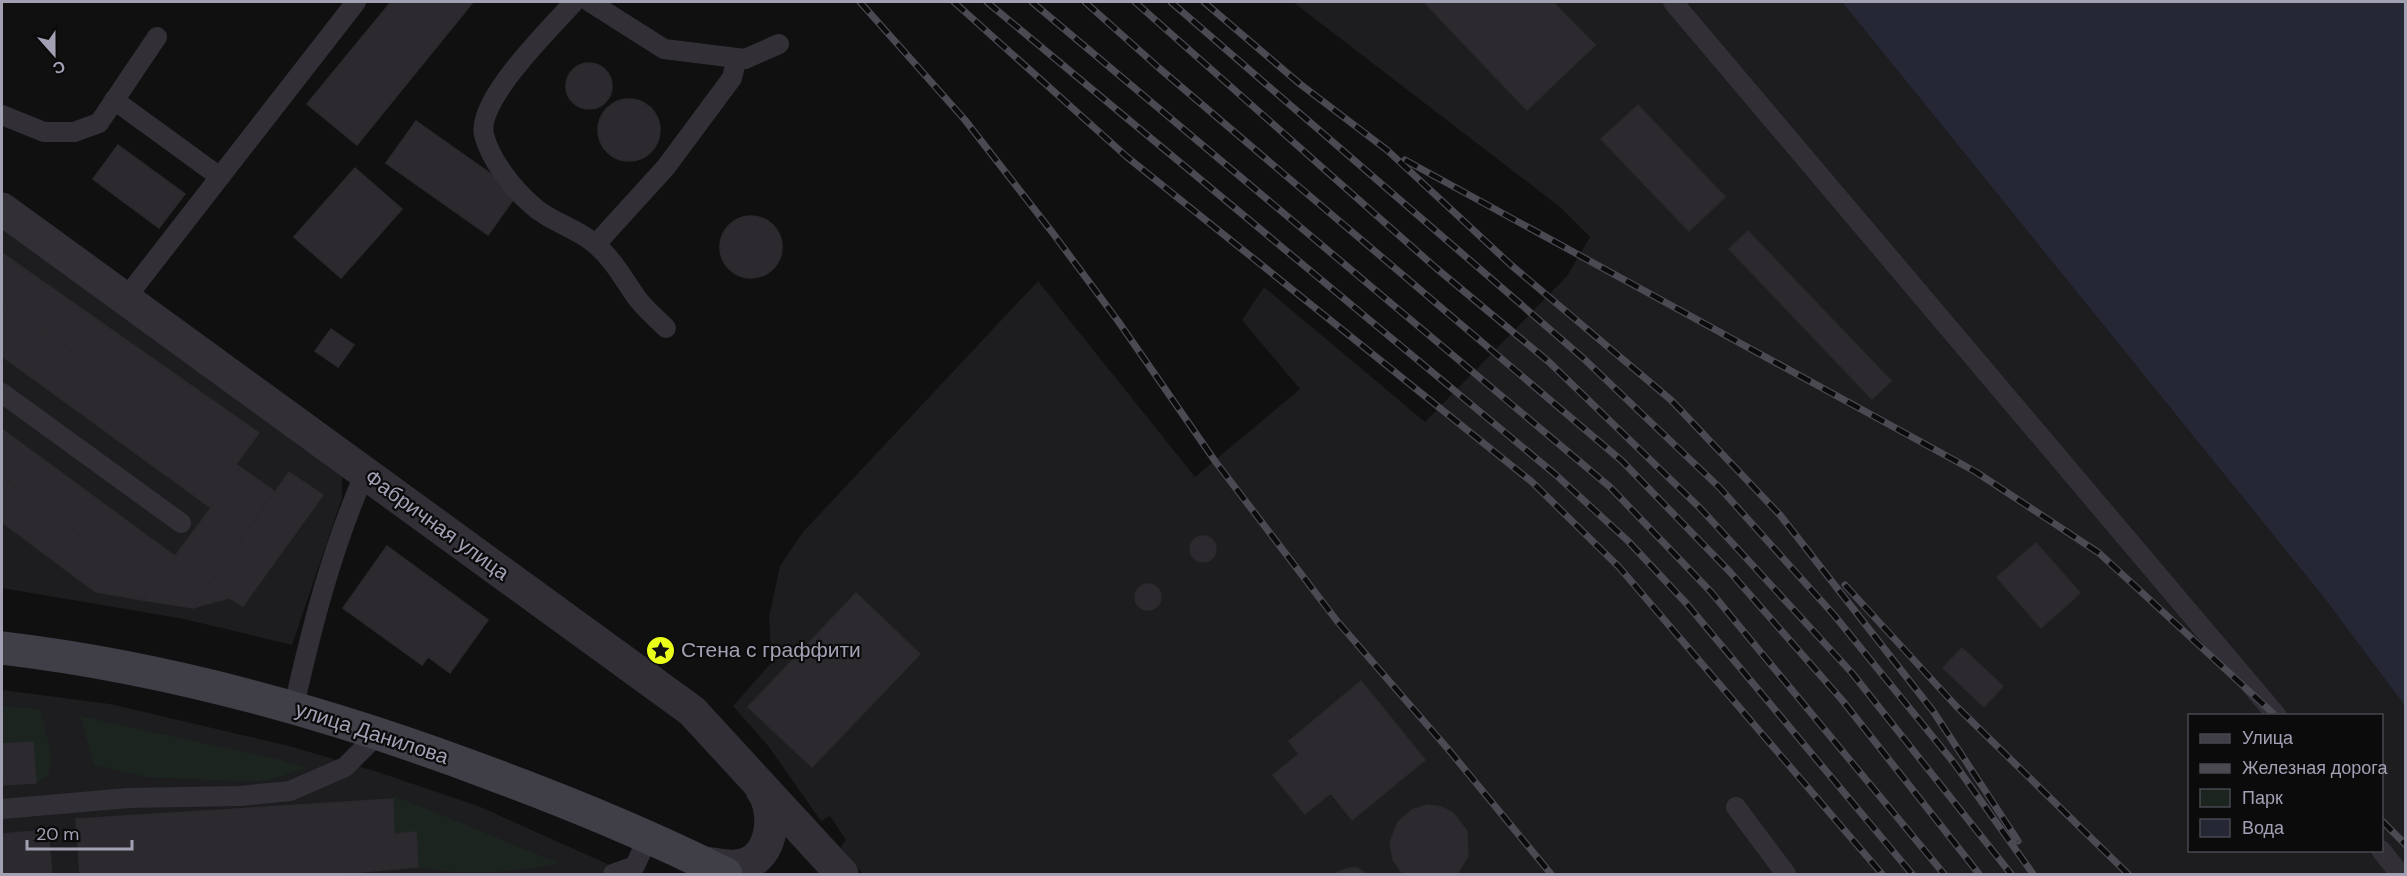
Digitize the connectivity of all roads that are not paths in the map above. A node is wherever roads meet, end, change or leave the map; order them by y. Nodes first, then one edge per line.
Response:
1 (356, 2) edge
2 (574, 2) edge
3 (590, 2) edge
4 (1674, 2) edge
5 (157, 37) dead end
6 (779, 44) dead end
7 (736, 58) junction
8 (114, 100) junction
9 (2, 115) edge
10 (220, 177) junction
11 (2, 208) edge
12 (596, 244) junction
13 (125, 298) junction
14 (666, 328) dead end
15 (2, 393) edge
16 (365, 473) junction
17 (181, 523) dead end
18 (2, 648) edge
19 (294, 706) junction
20 (2275, 714) edge
21 (379, 733) junction
22 (762, 790) junction
23 (1736, 807) dead end
24 (2, 809) edge
25 (2383, 852) edge
26 (640, 859) edge
27 (715, 869) edge
28 (613, 874) edge
29 (842, 874) edge
30 (1786, 874) edge
31 (2400, 874) edge

1 - 10 lane
2 - 12 lane
3 - 7 lane
4 - 20 lane
5 - 8 lane
6 - 7 lane
7 - 12 lane
8 - 9 lane
8 - 10 lane
10 - 13 lane
11 - 13 street, Фабричная улица
12 - 14 lane
13 - 16 street, Фабричная улица
15 - 17 lane
16 - 19 lane
16 - 22 street, Фабричная улица
18 - 19 street, улица Данилова
19 - 21 street, улица Данилова
21 - 24 lane
21 - 26 street, улица Данилова
22 - 27 street
22 - 29 street, Фабричная улица
23 - 30 lane
25 - 31 lane
26 - 27 street, улица Данилова
26 - 28 lane

